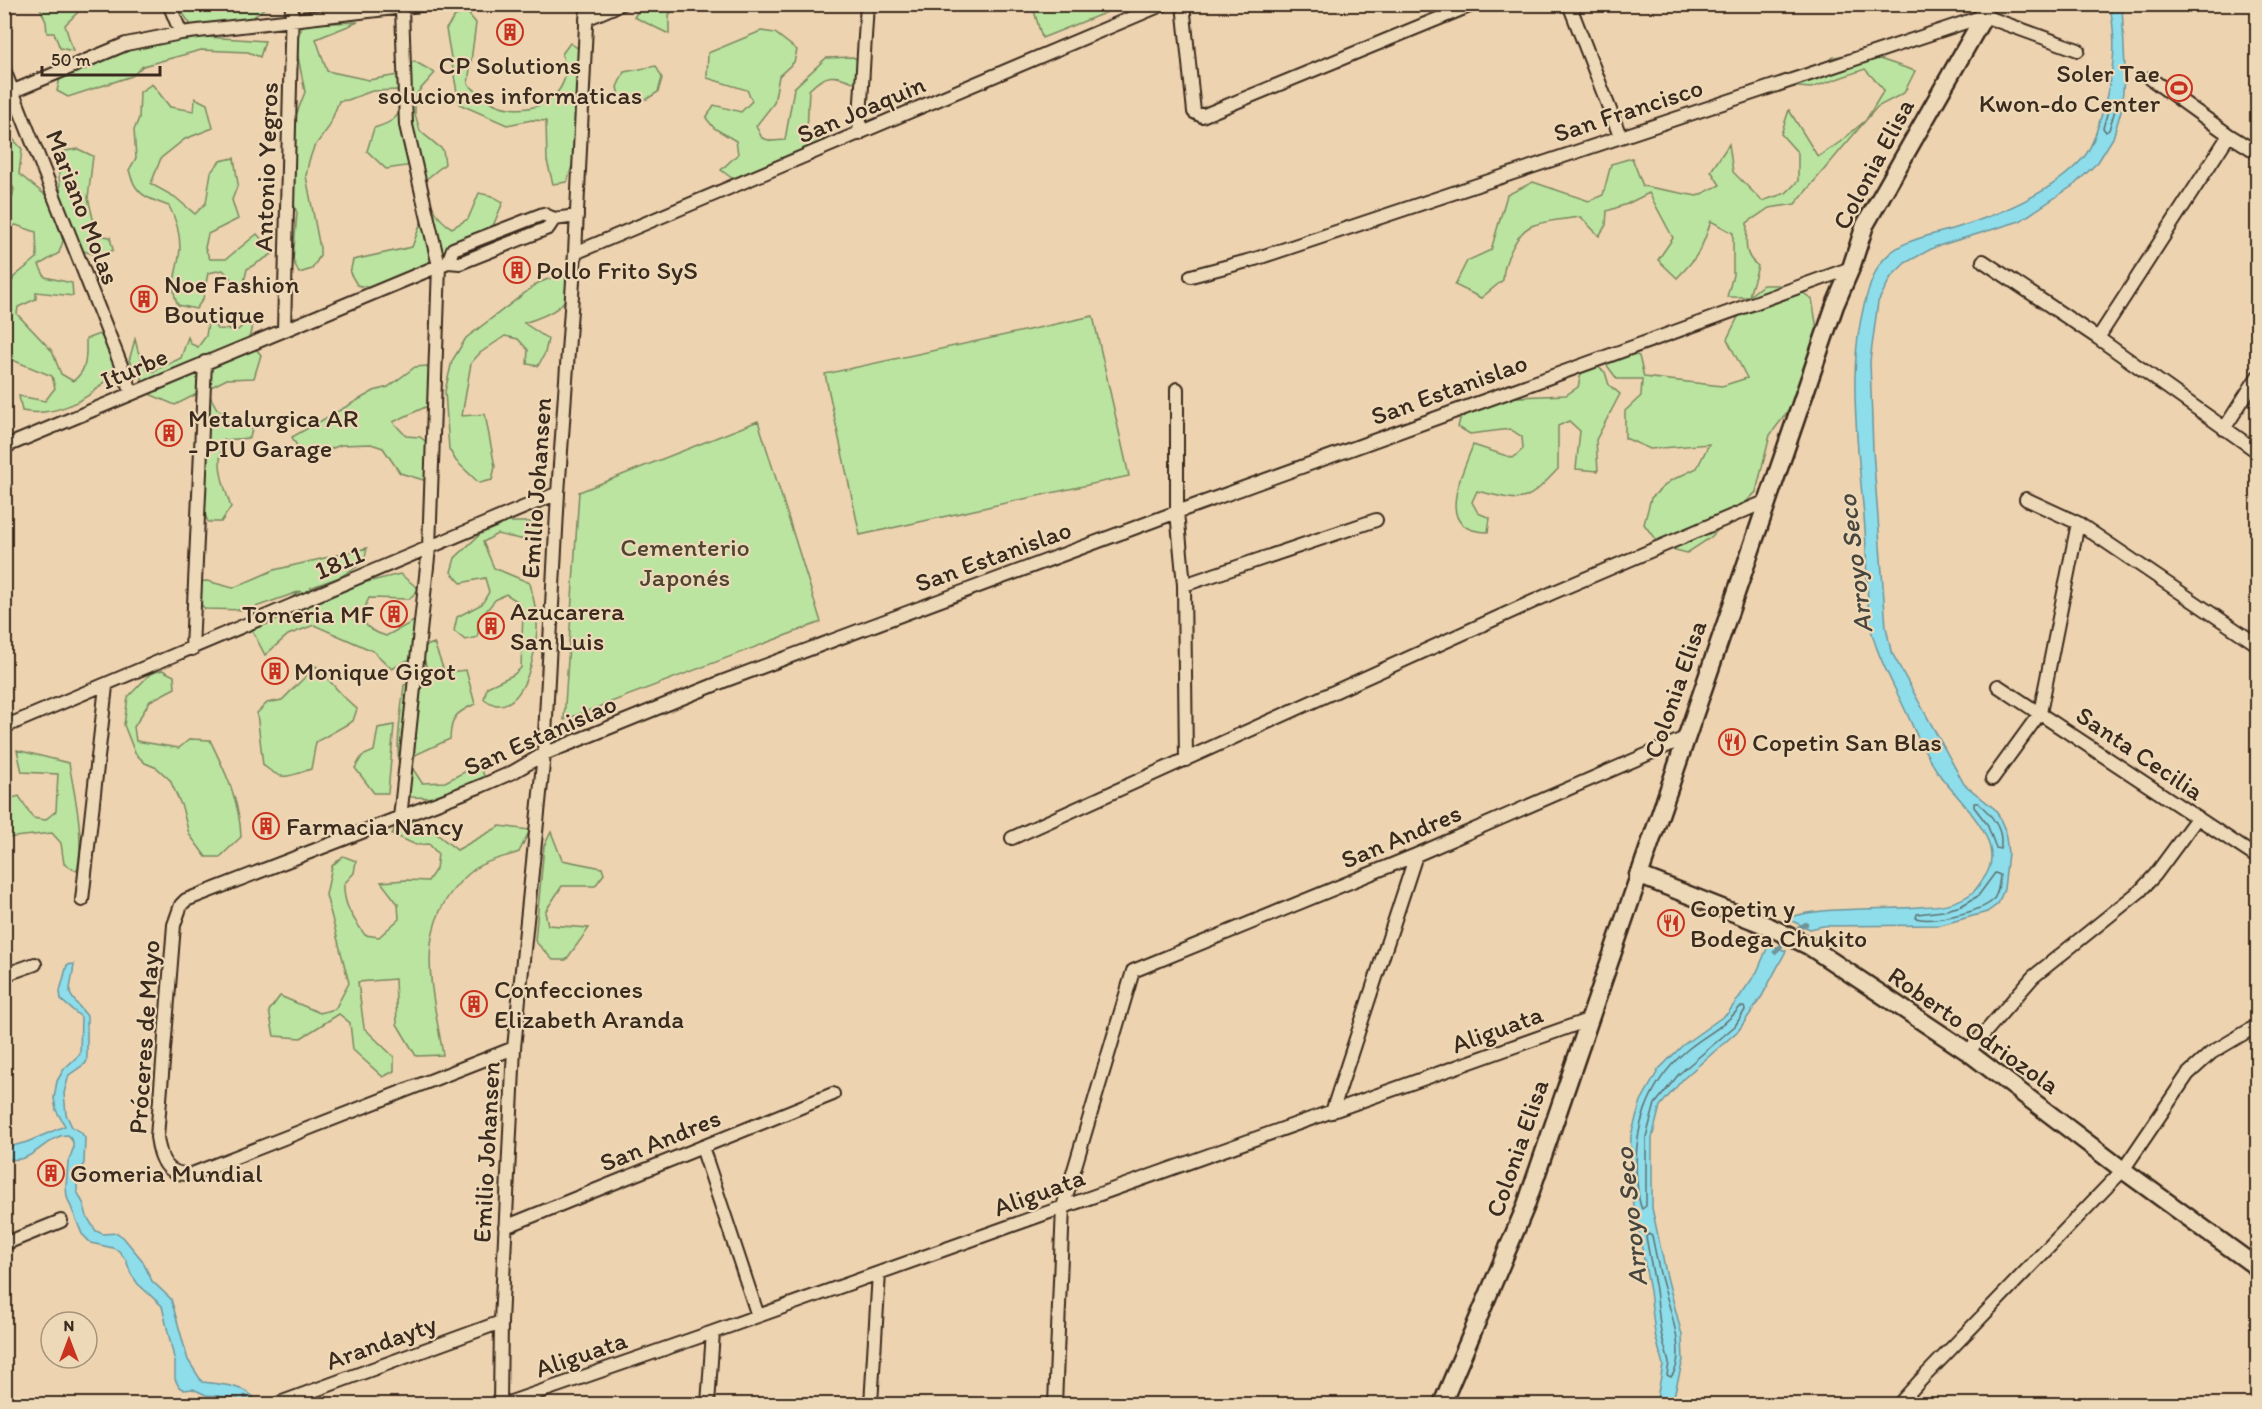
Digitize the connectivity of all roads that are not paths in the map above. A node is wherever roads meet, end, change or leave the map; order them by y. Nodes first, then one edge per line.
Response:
1 (169, 4) edge
2 (292, 4) edge
3 (429, 4) edge
4 (587, 4) edge
5 (621, 4) edge
6 (867, 4) edge
7 (1164, 4) edge
8 (1184, 4) edge
9 (1474, 4) edge
10 (1569, 4) edge
11 (402, 8) junction
12 (1984, 10) edge
13 (293, 19) junction
14 (586, 20) junction
15 (182, 33) junction
16 (2078, 50) dead end
17 (4, 70) edge
18 (2151, 79) dead end
19 (9, 93) edge
20 (859, 134) junction
21 (2229, 135) junction
22 (1620, 136) junction
23 (2258, 153) edge
24 (577, 216) junction
25 (575, 253) junction
26 (1983, 261) dead end
27 (444, 264) junction
28 (1851, 268) junction
29 (1191, 276) dead end
30 (284, 330) junction
31 (2098, 338) junction
32 (205, 363) junction
33 (2258, 376) edge
34 (1177, 390) dead end
35 (132, 393) junction
36 (2224, 429) junction
37 (4, 447) edge
38 (2258, 452) edge
39 (558, 493) junction
40 (2026, 499) dead end
41 (1767, 501) junction
42 (1177, 512) junction
43 (1376, 520) dead end
44 (2078, 523) junction
45 (429, 548) junction
46 (1184, 585) junction
47 (2258, 645) edge
48 (192, 649) junction
49 (106, 686) junction
50 (1998, 686) dead end
51 (2040, 713) junction
52 (4, 727) edge
53 (1685, 738) junction
54 (544, 754) junction
55 (1186, 760) junction
56 (1992, 779) dead end
57 (400, 818) junction
58 (2197, 818) junction
59 (1012, 838) dead end
60 (1416, 855) junction
61 (2258, 858) edge
62 (1638, 875) junction
63 (82, 900) dead end
64 (174, 925) joint
65 (35, 964) dead end
66 (4, 975) edge
67 (1588, 1020) junction
68 (2258, 1025) edge
69 (514, 1048) junction
70 (1968, 1052) junction
71 (832, 1094) dead end
72 (1332, 1112) junction
73 (702, 1147) junction
74 (2123, 1170) junction
75 (1063, 1207) junction
76 (61, 1221) dead end
77 (505, 1227) junction
78 (4, 1244) edge
79 (2258, 1268) edge
80 (879, 1273) junction
81 (758, 1316) junction
82 (501, 1322) junction
83 (713, 1332) junction
84 (277, 1404) edge
85 (500, 1404) edge
86 (505, 1404) edge
87 (708, 1404) edge
88 (871, 1404) edge
89 (1055, 1404) edge
90 (1442, 1404) edge
91 (1899, 1404) edge

1 - 15 street
2 - 13 street, Antonio Yegros
3 - 11 street
4 - 14 street, Emilio Johansen
5 - 14 street
6 - 20 street
7 - 20 street, San Joaquin
8 - 9 street
10 - 22 street
11 - 13 street
11 - 27 street
12 - 16 street
12 - 22 street, San Francisco
12 - 28 street, Colonia Elisa
13 - 15 street
13 - 30 street, Antonio Yegros
14 - 24 street, Emilio Johansen
15 - 19 street
17 - 19 street, Mariano Molas
18 - 21 street
19 - 35 street, Mariano Molas
20 - 25 street, San Joaquin
21 - 23 street
21 - 31 street
22 - 29 street, San Francisco
24 - 25 street, Emilio Johansen
24 - 27 street, Iturbe
25 - 39 street, Emilio Johansen
26 - 31 street
27 - 30 street, Iturbe
27 - 45 street
28 - 41 street, Colonia Elisa
28 - 42 street, San Estanislao
30 - 32 street, Iturbe
31 - 36 street
32 - 35 street, Iturbe
32 - 48 street
33 - 36 street
34 - 42 street
35 - 37 street, Iturbe
36 - 38 street
39 - 45 street, 1811
39 - 54 street, Emilio Johansen
40 - 44 street
41 - 53 street, Colonia Elisa
41 - 55 street
42 - 46 street
42 - 54 street, San Estanislao
43 - 46 street
44 - 47 street
44 - 51 street
45 - 48 street, 1811
45 - 57 street
46 - 55 street
48 - 49 street, 1811
49 - 52 street, 1811
49 - 63 street
50 - 51 street, Santa Cecilia
51 - 56 street
51 - 58 street, Santa Cecilia
53 - 60 street, San Andres
53 - 62 street, Colonia Elisa
54 - 57 street, San Estanislao
54 - 69 street, Emilio Johansen
55 - 59 street
57 - 64 street, San Estanislao
58 - 61 street, Santa Cecilia
58 - 70 street
60 - 72 street
60 - 75 street, San Andres
62 - 67 street, Colonia Elisa
62 - 70 street, Roberto Odriozola
64 - 69 street, Próceres de Mayo
65 - 66 street
67 - 72 street, Aliguata
67 - 90 street, Colonia Elisa
68 - 74 street
69 - 77 street, Emilio Johansen
70 - 74 street, Roberto Odriozola
71 - 73 street, San Andres
72 - 75 street, Aliguata
73 - 77 street, San Andres
73 - 81 street
74 - 79 street, Roberto Odriozola
74 - 91 street
75 - 80 street, Aliguata
75 - 89 street
76 - 78 street
77 - 82 street, Emilio Johansen
80 - 81 street, Aliguata
80 - 88 street
81 - 83 street, Aliguata
82 - 84 street, Arandayty
82 - 85 street, Emilio Johansen
83 - 86 street, Aliguata
83 - 87 street

